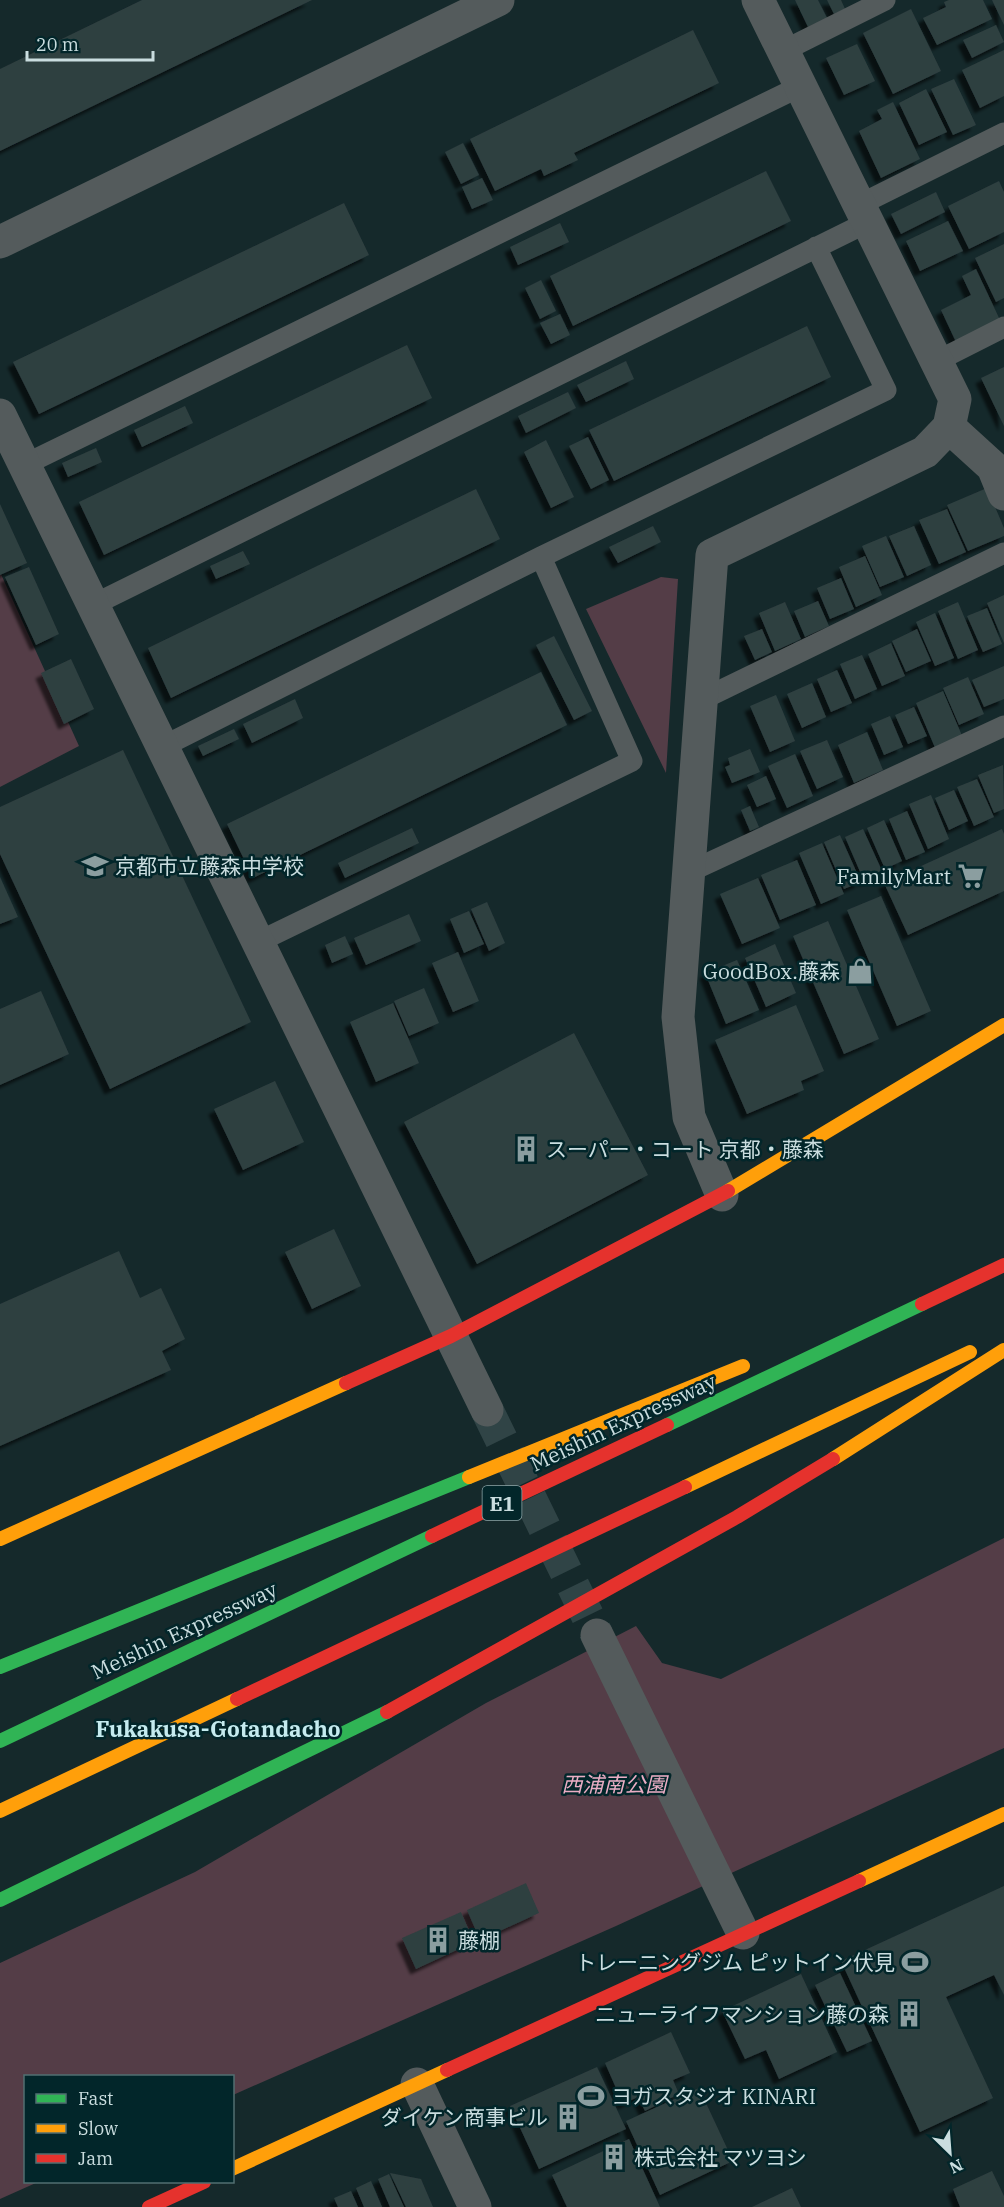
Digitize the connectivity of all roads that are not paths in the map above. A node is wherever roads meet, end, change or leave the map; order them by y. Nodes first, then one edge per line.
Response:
1 (498, 0) edge
2 (758, 0) edge
3 (885, 0) edge
4 (783, 51) junction
5 (801, 86) junction
6 (1004, 133) edge
7 (864, 213) junction
8 (0, 242) edge
9 (816, 247) junction
10 (1004, 327) edge
11 (937, 361) junction
12 (0, 416) edge
13 (949, 427) junction
14 (24, 465) junction
15 (1004, 494) edge
16 (1004, 553) edge
17 (541, 557) junction
18 (93, 605) junction
19 (701, 700) junction
20 (1004, 726) edge
21 (162, 747) junction
22 (688, 872) junction
23 (258, 942) junction
24 (1004, 1025) edge
25 (722, 1195) junction
26 (1004, 1263) edge
27 (837, 1328) dead end
28 (451, 1336) junction
29 (1004, 1336) edge
30 (1004, 1350) edge
31 (759, 1359) dead end
32 (487, 1410) tunnel mouth
33 (0, 1539) edge
34 (597, 1635) tunnel mouth
35 (0, 1667) edge
36 (0, 1741) edge
37 (0, 1811) edge
38 (1004, 1814) edge
39 (0, 1900) edge
40 (743, 1934) junction
41 (417, 2084) junction
42 (234, 2168) edge
43 (200, 2183) edge
44 (149, 2207) edge
45 (476, 2207) edge

1 - 8 street
2 - 4 street
3 - 4 lane
4 - 5 street
5 - 7 street
5 - 14 lane
6 - 7 lane
7 - 9 lane
7 - 11 street
9 - 17 lane
9 - 18 lane
10 - 11 lane
11 - 13 street
12 - 14 street
13 - 15 street
13 - 19 street
14 - 18 street
16 - 19 lane
17 - 21 lane
17 - 23 lane
18 - 21 street
19 - 22 street
20 - 22 lane
21 - 23 street
22 - 25 street
23 - 28 street
24 - 25 main road
25 - 28 main road
26 - 27 main road
26 - 36 main road, Meishin Expressway / E1
28 - 32 street
28 - 33 main road
29 - 37 main road
30 - 39 main road
31 - 35 main road
34 - 40 street
38 - 40 main road
40 - 41 main road
41 - 42 main road
41 - 45 street
43 - 44 main road

